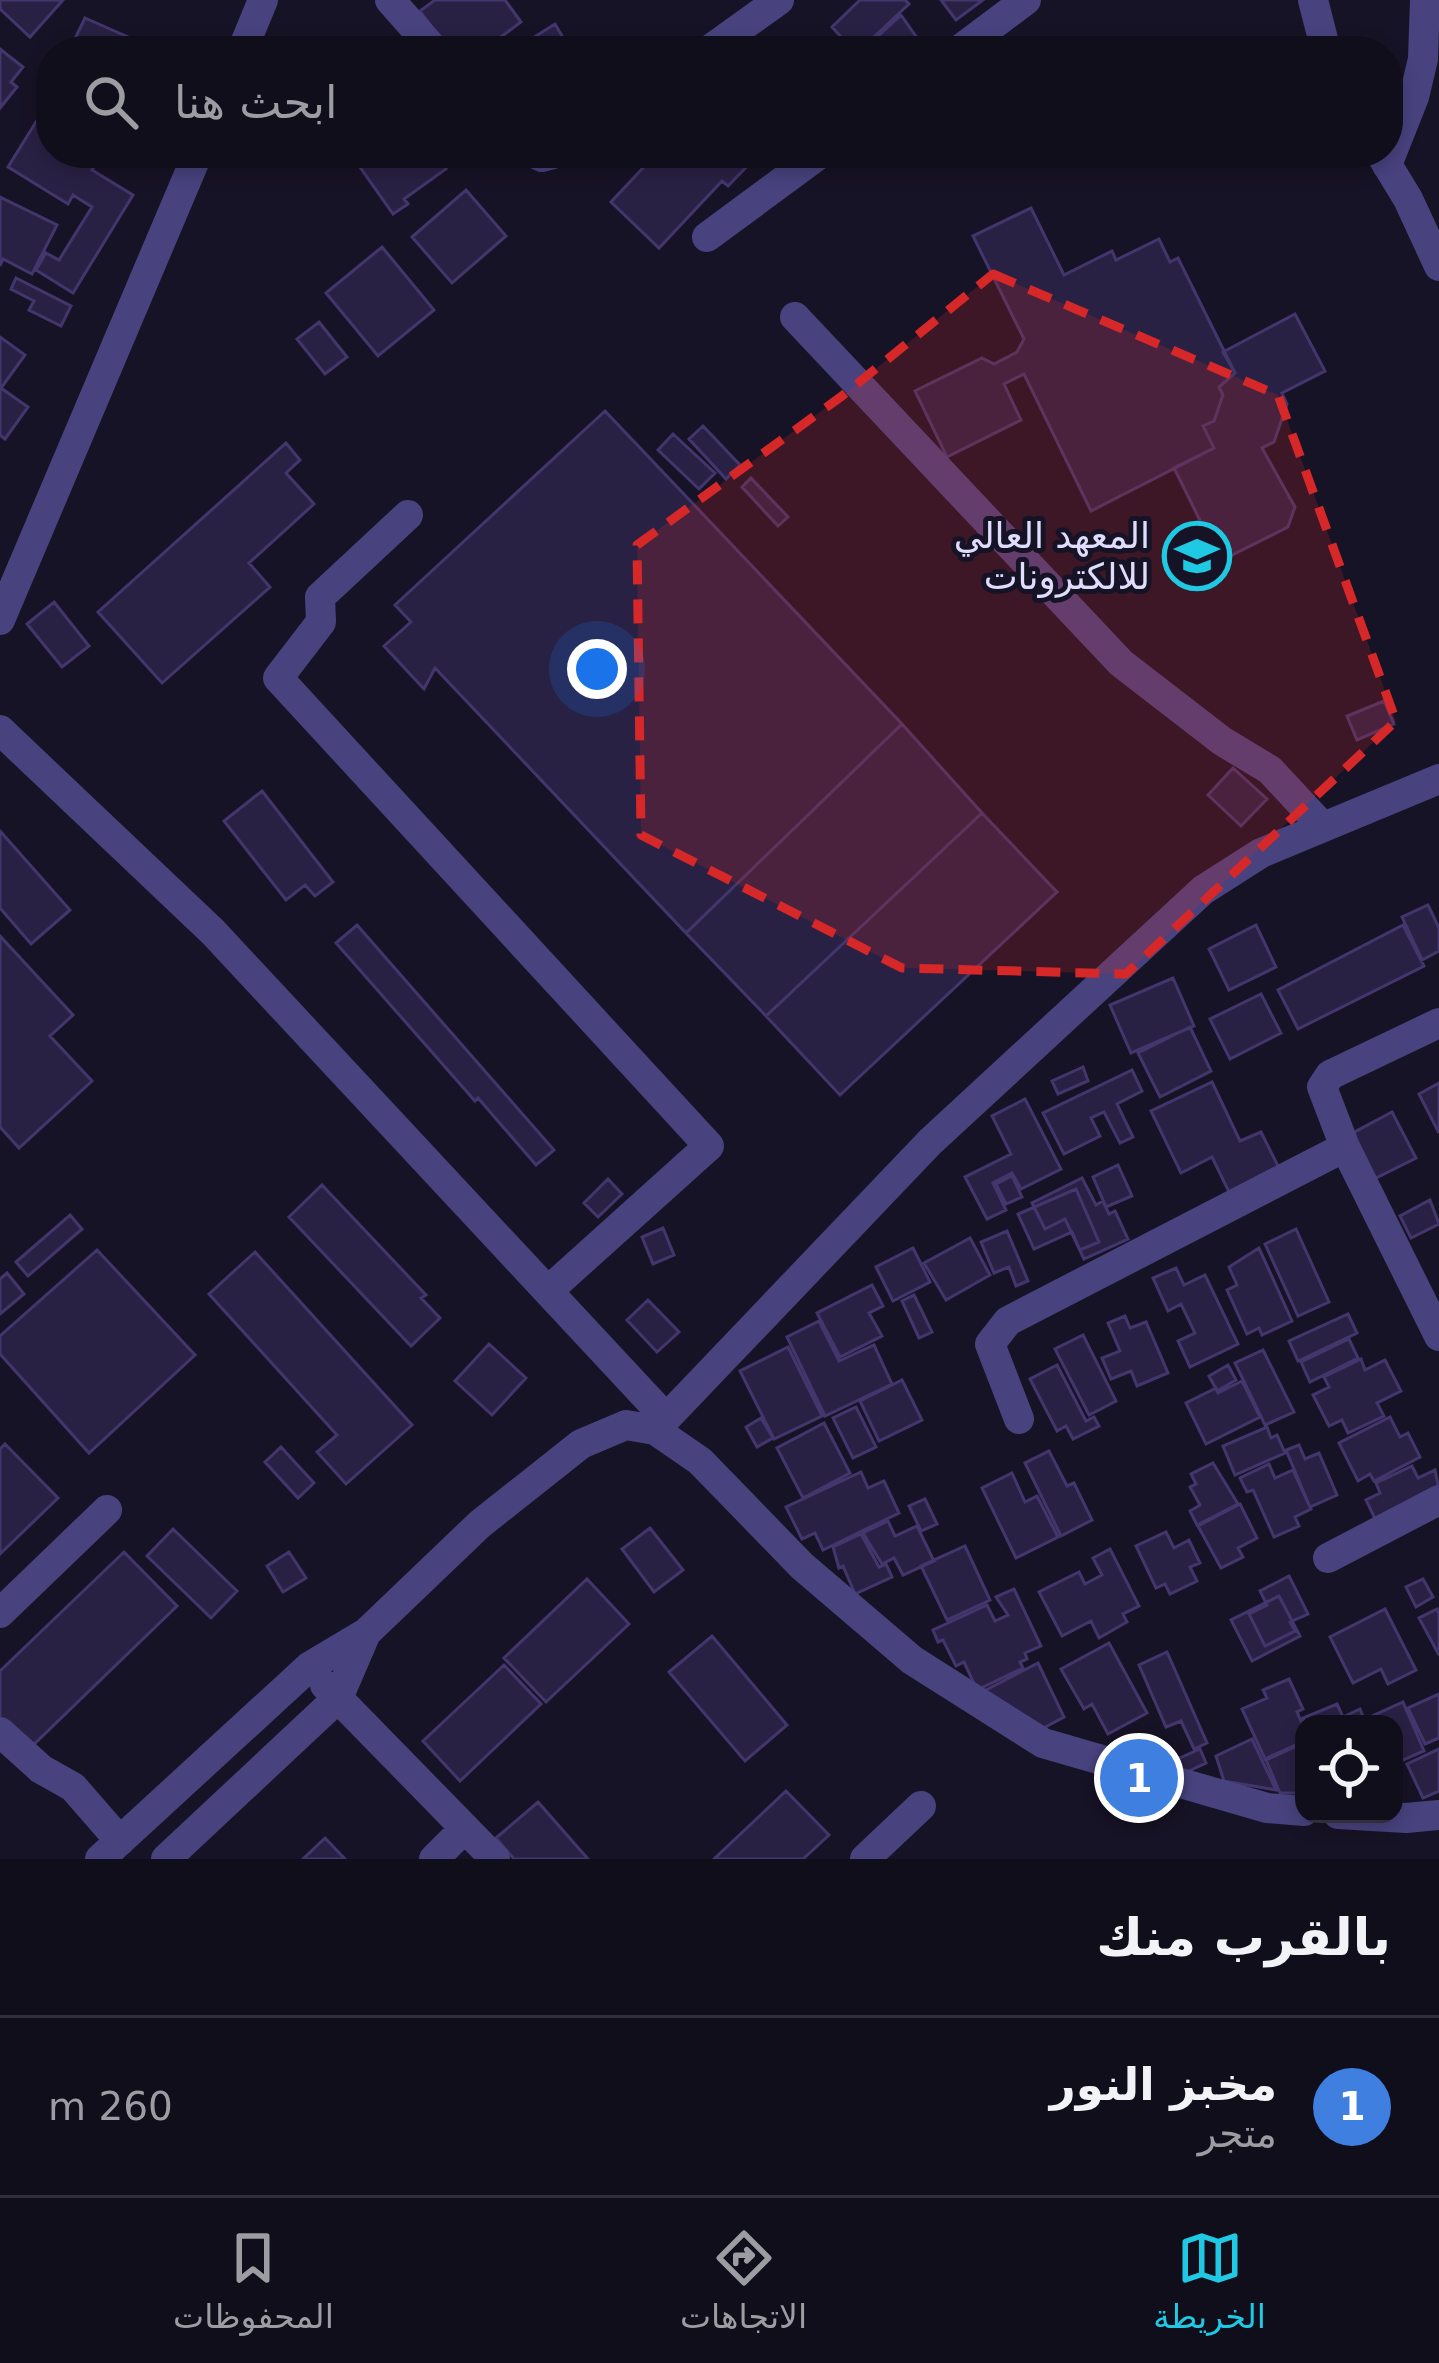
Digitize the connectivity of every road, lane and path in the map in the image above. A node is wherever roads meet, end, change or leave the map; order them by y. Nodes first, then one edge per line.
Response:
1 (263, 0) edge
2 (390, 0) edge
3 (778, 0) edge
4 (1026, 0) edge
5 (1313, 0) edge
6 (1425, 0) edge
7 (248, 36) edge
8 (422, 36) edge
9 (728, 36) edge
10 (978, 36) edge
11 (1323, 36) edge
12 (1403, 119) edge
13 (192, 168) edge
14 (801, 168) edge
15 (1388, 168) edge
16 (707, 237) dead end
17 (1438, 260) edge
18 (795, 317) dead end
19 (408, 514) dead end
20 (0, 620) edge
21 (0, 730) edge
22 (1439, 779) edge
23 (1322, 826) junction
24 (1439, 1023) edge
25 (1345, 1147) junction
26 (1427, 1284) edge
27 (549, 1290) junction
28 (1439, 1336) edge
29 (1019, 1420) dead end
30 (661, 1424) junction
31 (1439, 1501) edge
32 (107, 1510) dead end
33 (1328, 1558) dead end
34 (0, 1612) edge
35 (366, 1633) junction
36 (309, 1667) junction
37 (338, 1698) junction
38 (0, 1732) edge
39 (921, 1806) dead end
40 (1295, 1810) edge
41 (1439, 1814) edge
42 (1403, 1818) edge
43 (465, 1828) junction
44 (110, 1850) edge
45 (166, 1859) edge
46 (434, 1859) edge
47 (495, 1859) edge
48 (865, 1859) edge

1 - 7 street
2 - 8 street
3 - 9 street
4 - 10 street
5 - 11 street
6 - 12 street
13 - 20 street
14 - 16 street
15 - 17 street
18 - 23 street
19 - 27 street
21 - 27 street
22 - 23 street
23 - 30 street
24 - 25 street
25 - 26 street
25 - 29 street
26 - 28 street
27 - 30 street
30 - 35 street
30 - 40 street
31 - 33 street
32 - 34 street
35 - 36 street
35 - 37 street
36 - 37 street
36 - 44 street
37 - 43 street
37 - 45 street
38 - 44 street
39 - 48 street
41 - 42 street
43 - 46 street
43 - 47 street

